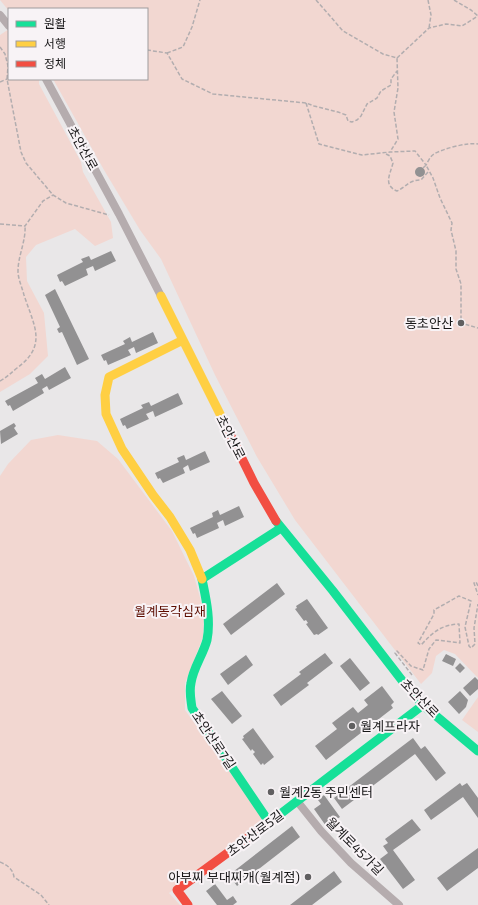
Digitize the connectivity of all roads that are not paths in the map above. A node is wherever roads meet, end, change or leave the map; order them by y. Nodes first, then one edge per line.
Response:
1 (0, 15) edge
2 (8, 25) edge
3 (47, 80) edge
4 (161, 296) joint
5 (183, 340) junction
6 (281, 528) junction
7 (202, 579) junction
8 (423, 705) junction
9 (478, 751) edge
10 (297, 801) junction
11 (269, 822) junction
12 (188, 905) edge
13 (399, 905) edge

1 - 2 street
3 - 4 street, 초안산로
4 - 5 street, 초안산로
5 - 6 street, 초안산로
5 - 7 street, 초안산로7길
6 - 7 street
6 - 8 street, 초안산로
7 - 11 street, 초안산로7길
8 - 9 street, 초안산로
8 - 10 street, 초안산로5길
10 - 11 street, 초안산로5길
10 - 13 street, 월계로45가길
11 - 12 street, 초안산로5길

